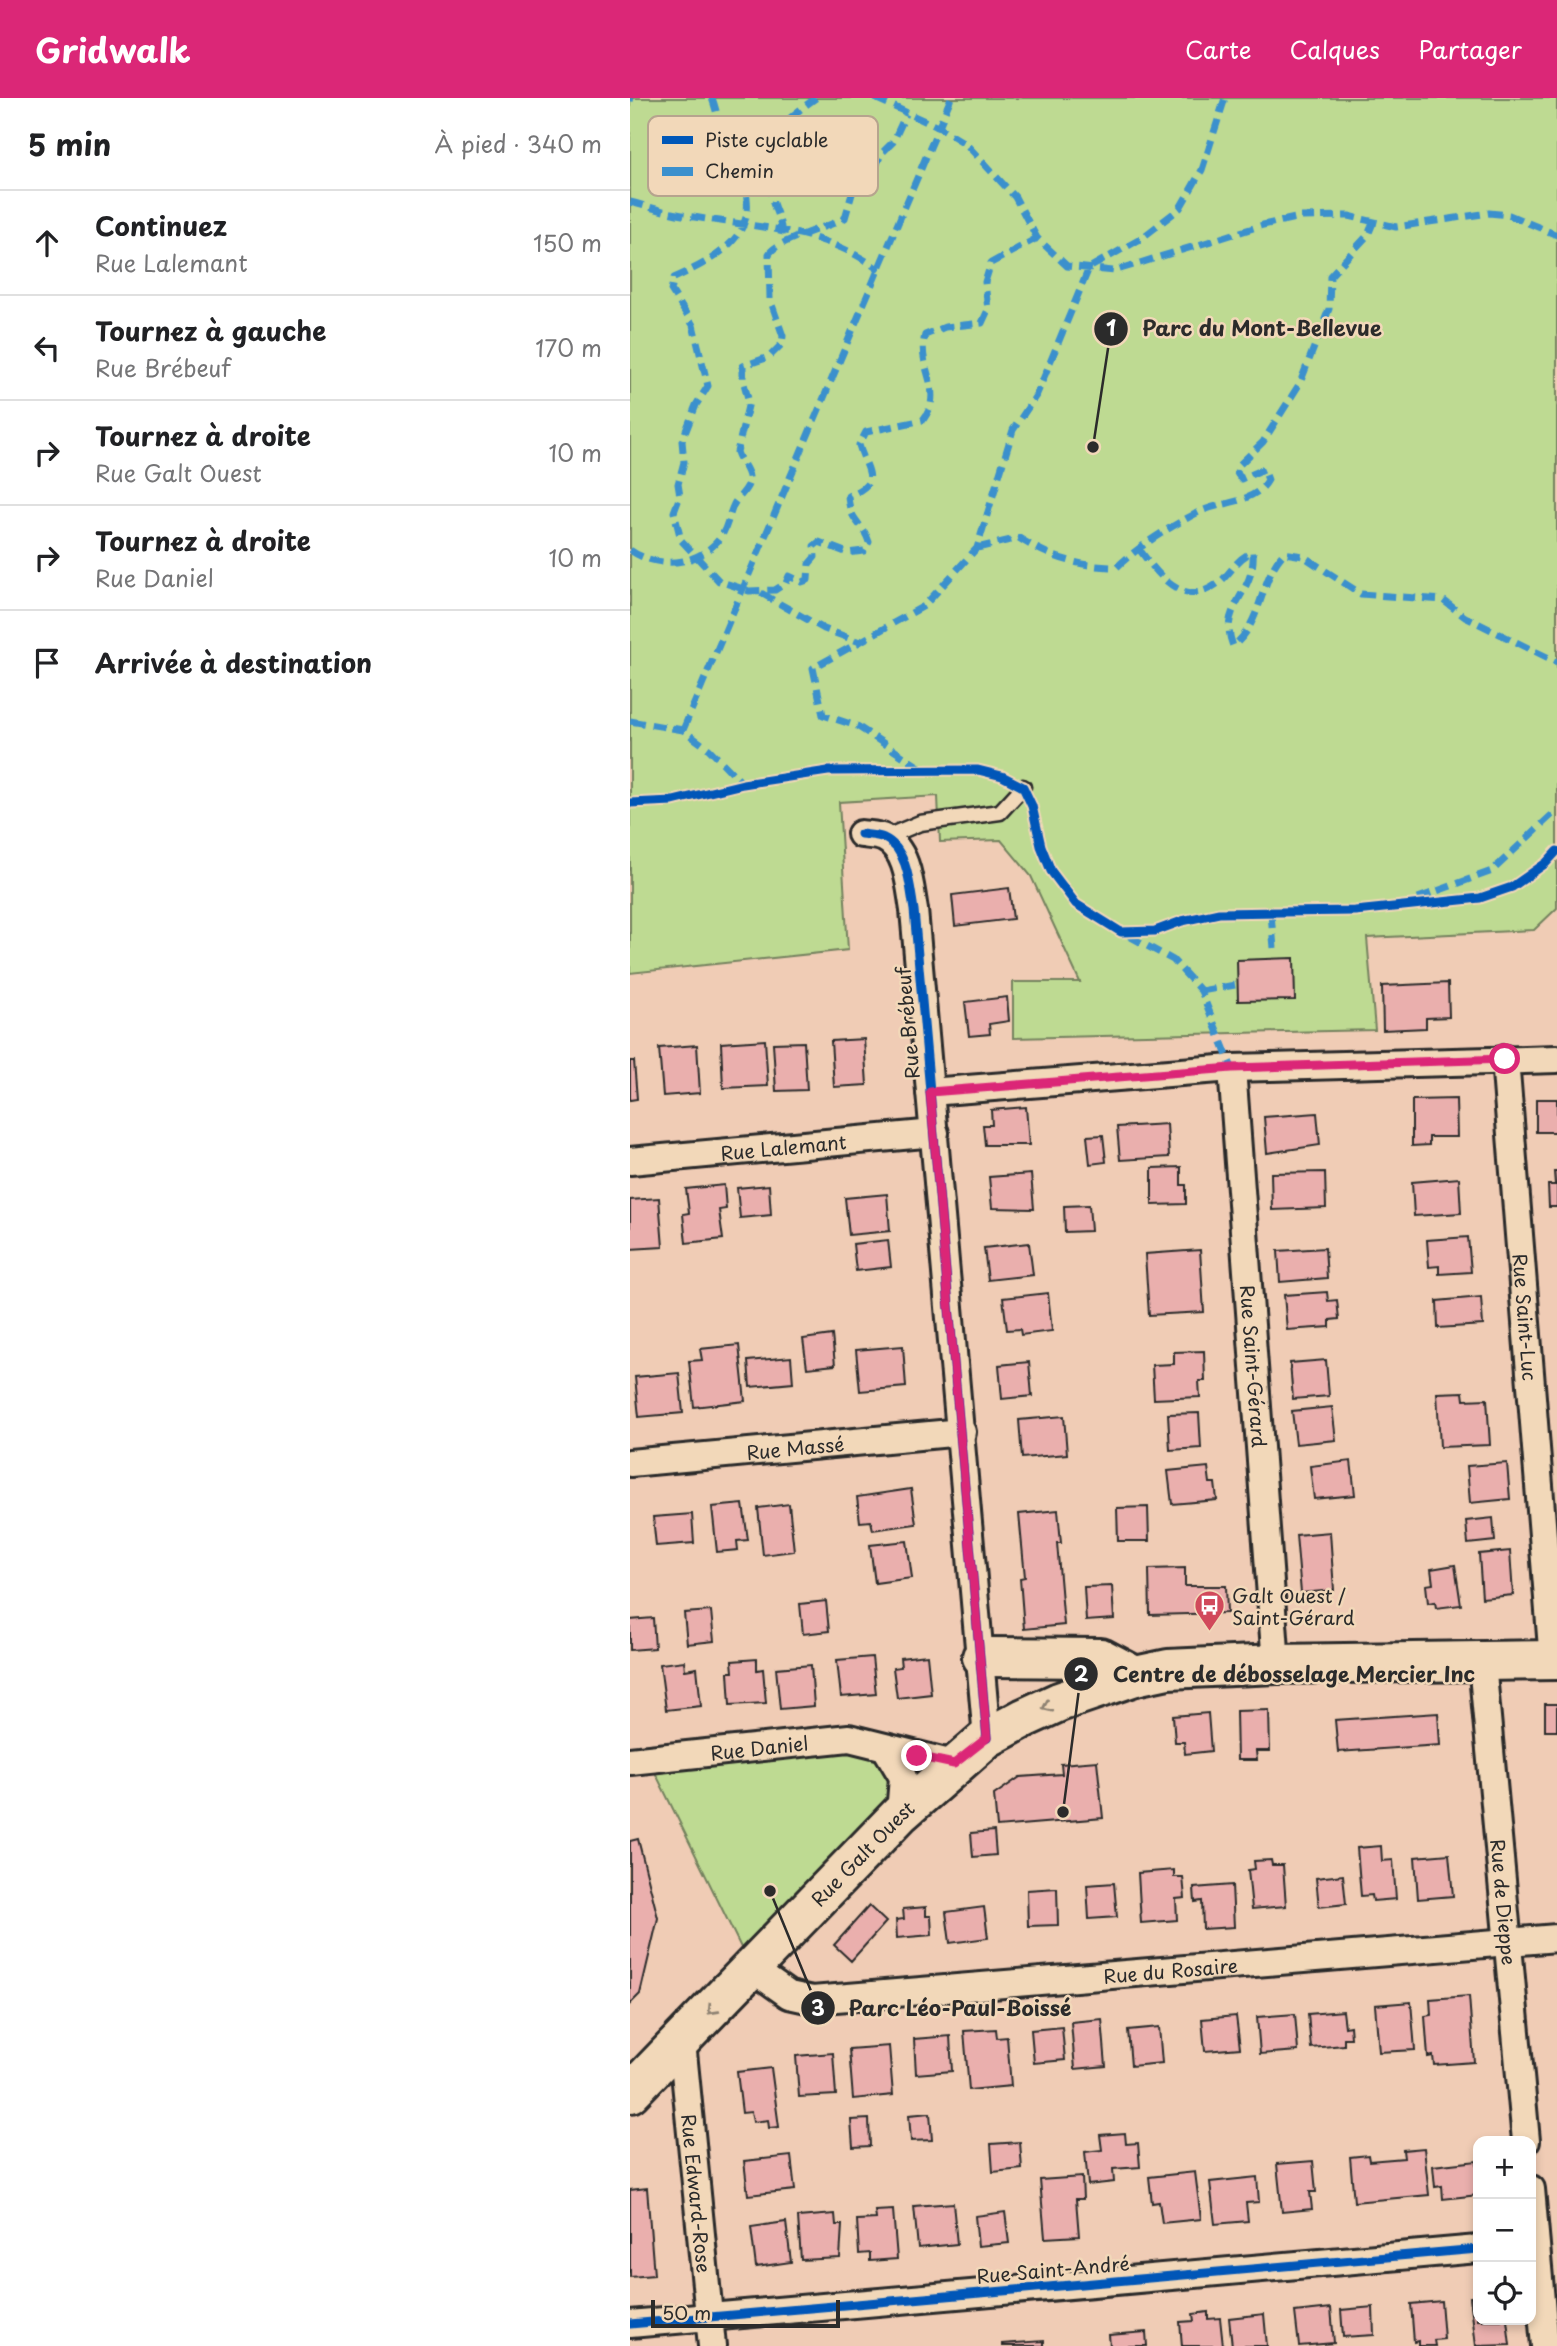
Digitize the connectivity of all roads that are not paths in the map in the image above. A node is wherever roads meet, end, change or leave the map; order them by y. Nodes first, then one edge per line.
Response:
1 (1023, 787) dead end
2 (873, 836) joint
3 (1505, 1059) junction
4 (1557, 1059) edge
5 (1232, 1068) junction
6 (930, 1092) junction
7 (935, 1133) junction
8 (630, 1161) edge
9 (962, 1432) junction
10 (630, 1463) edge
11 (982, 1657) junction
12 (1555, 1661) edge
13 (1482, 1663) junction
14 (1276, 1664) junction
15 (1135, 1676) junction
16 (987, 1738) junction
17 (887, 1750) junction
18 (630, 1761) edge
19 (954, 1764) junction
20 (900, 1814) junction
21 (1557, 1938) edge
22 (1508, 1942) junction
23 (751, 1968) junction
24 (682, 2042) junction
25 (630, 2093) edge
26 (1526, 2136) edge
27 (1533, 2199) edge
28 (1541, 2245) edge
29 (1473, 2249) edge
30 (710, 2318) junction
31 (630, 2324) edge
32 (712, 2346) edge
33 (1545, 2346) edge

1 - 2 lane
2 - 6 street, Rue Brébeuf
3 - 4 street
3 - 5 street
3 - 12 street, Rue Saint-Luc
5 - 6 street
5 - 14 street, Rue Saint-Gérard
6 - 7 street, Rue Brébeuf
7 - 8 street, Rue Lalemant
7 - 9 street, Rue Brébeuf
9 - 10 street, Rue Massé
9 - 11 street, Rue Brébeuf
11 - 15 main road
11 - 16 street, Rue Brébeuf
12 - 13 main road, Rue Galt Ouest
13 - 14 main road, Rue Galt Ouest
13 - 22 street, Rue de Dieppe
14 - 15 main road, Rue Galt Ouest
15 -> 16 main road, Rue Galt Ouest
16 - 19 main road, Rue Galt Ouest
17 - 18 street, Rue Daniel
17 - 19 street, Rue Daniel
17 - 20 street
19 - 20 main road, Rue Galt Ouest
20 - 23 main road, Rue Galt Ouest
21 - 22 street, Rue du Rosaire
22 - 23 street, Rue du Rosaire
22 - 26 street, Rue de Dieppe
23 -> 24 main road, Rue Galt Ouest
24 - 25 main road, Rue Galt Ouest
24 - 30 street, Rue Edward-Rose
27 - 28 street
28 - 33 street
29 - 30 street, Rue Saint-André
30 - 31 street, Rue Saint-André
30 - 32 street, Rue Edward-Rose

